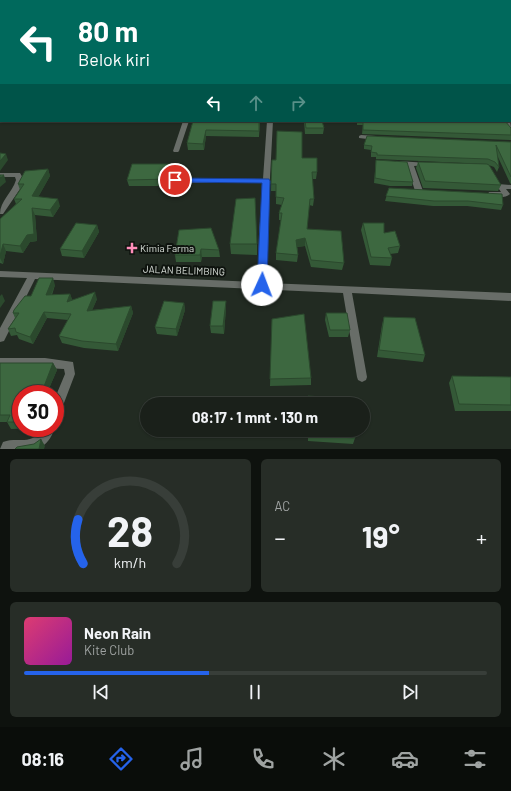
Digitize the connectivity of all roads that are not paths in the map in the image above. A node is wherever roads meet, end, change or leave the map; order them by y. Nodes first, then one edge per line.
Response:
1 (186, 122) edge
2 (270, 122) edge
3 (361, 137) dead end
4 (384, 138) edge
5 (176, 151) dead end
6 (390, 162) edge
7 (410, 163) junction
8 (433, 164) edge
9 (0, 175) edge
10 (175, 180) dead end
11 (266, 181) junction
12 (511, 187) edge
13 (419, 191) edge
14 (481, 194) edge
15 (0, 212) edge
16 (0, 274) edge
17 (33, 275) junction
18 (262, 285) junction
19 (347, 290) junction
20 (511, 297) edge
21 (0, 338) edge
22 (0, 363) edge
23 (362, 378) dead end
24 (64, 389) edge
25 (44, 437) edge
26 (4, 447) edge

1 - 5 street
2 - 11 street
3 - 4 street
6 - 7 street
7 - 8 street
7 - 13 street
9 - 15 street
10 - 11 street
11 - 18 street
12 - 14 street
16 - 17 street, JALAN BELIMBING
17 - 18 street, JALAN BELIMBING
17 - 21 street
18 - 19 street, JALAN BELIMBING
19 - 20 street, JALAN BELIMBING
19 - 23 street
22 - 24 street
25 - 26 street

